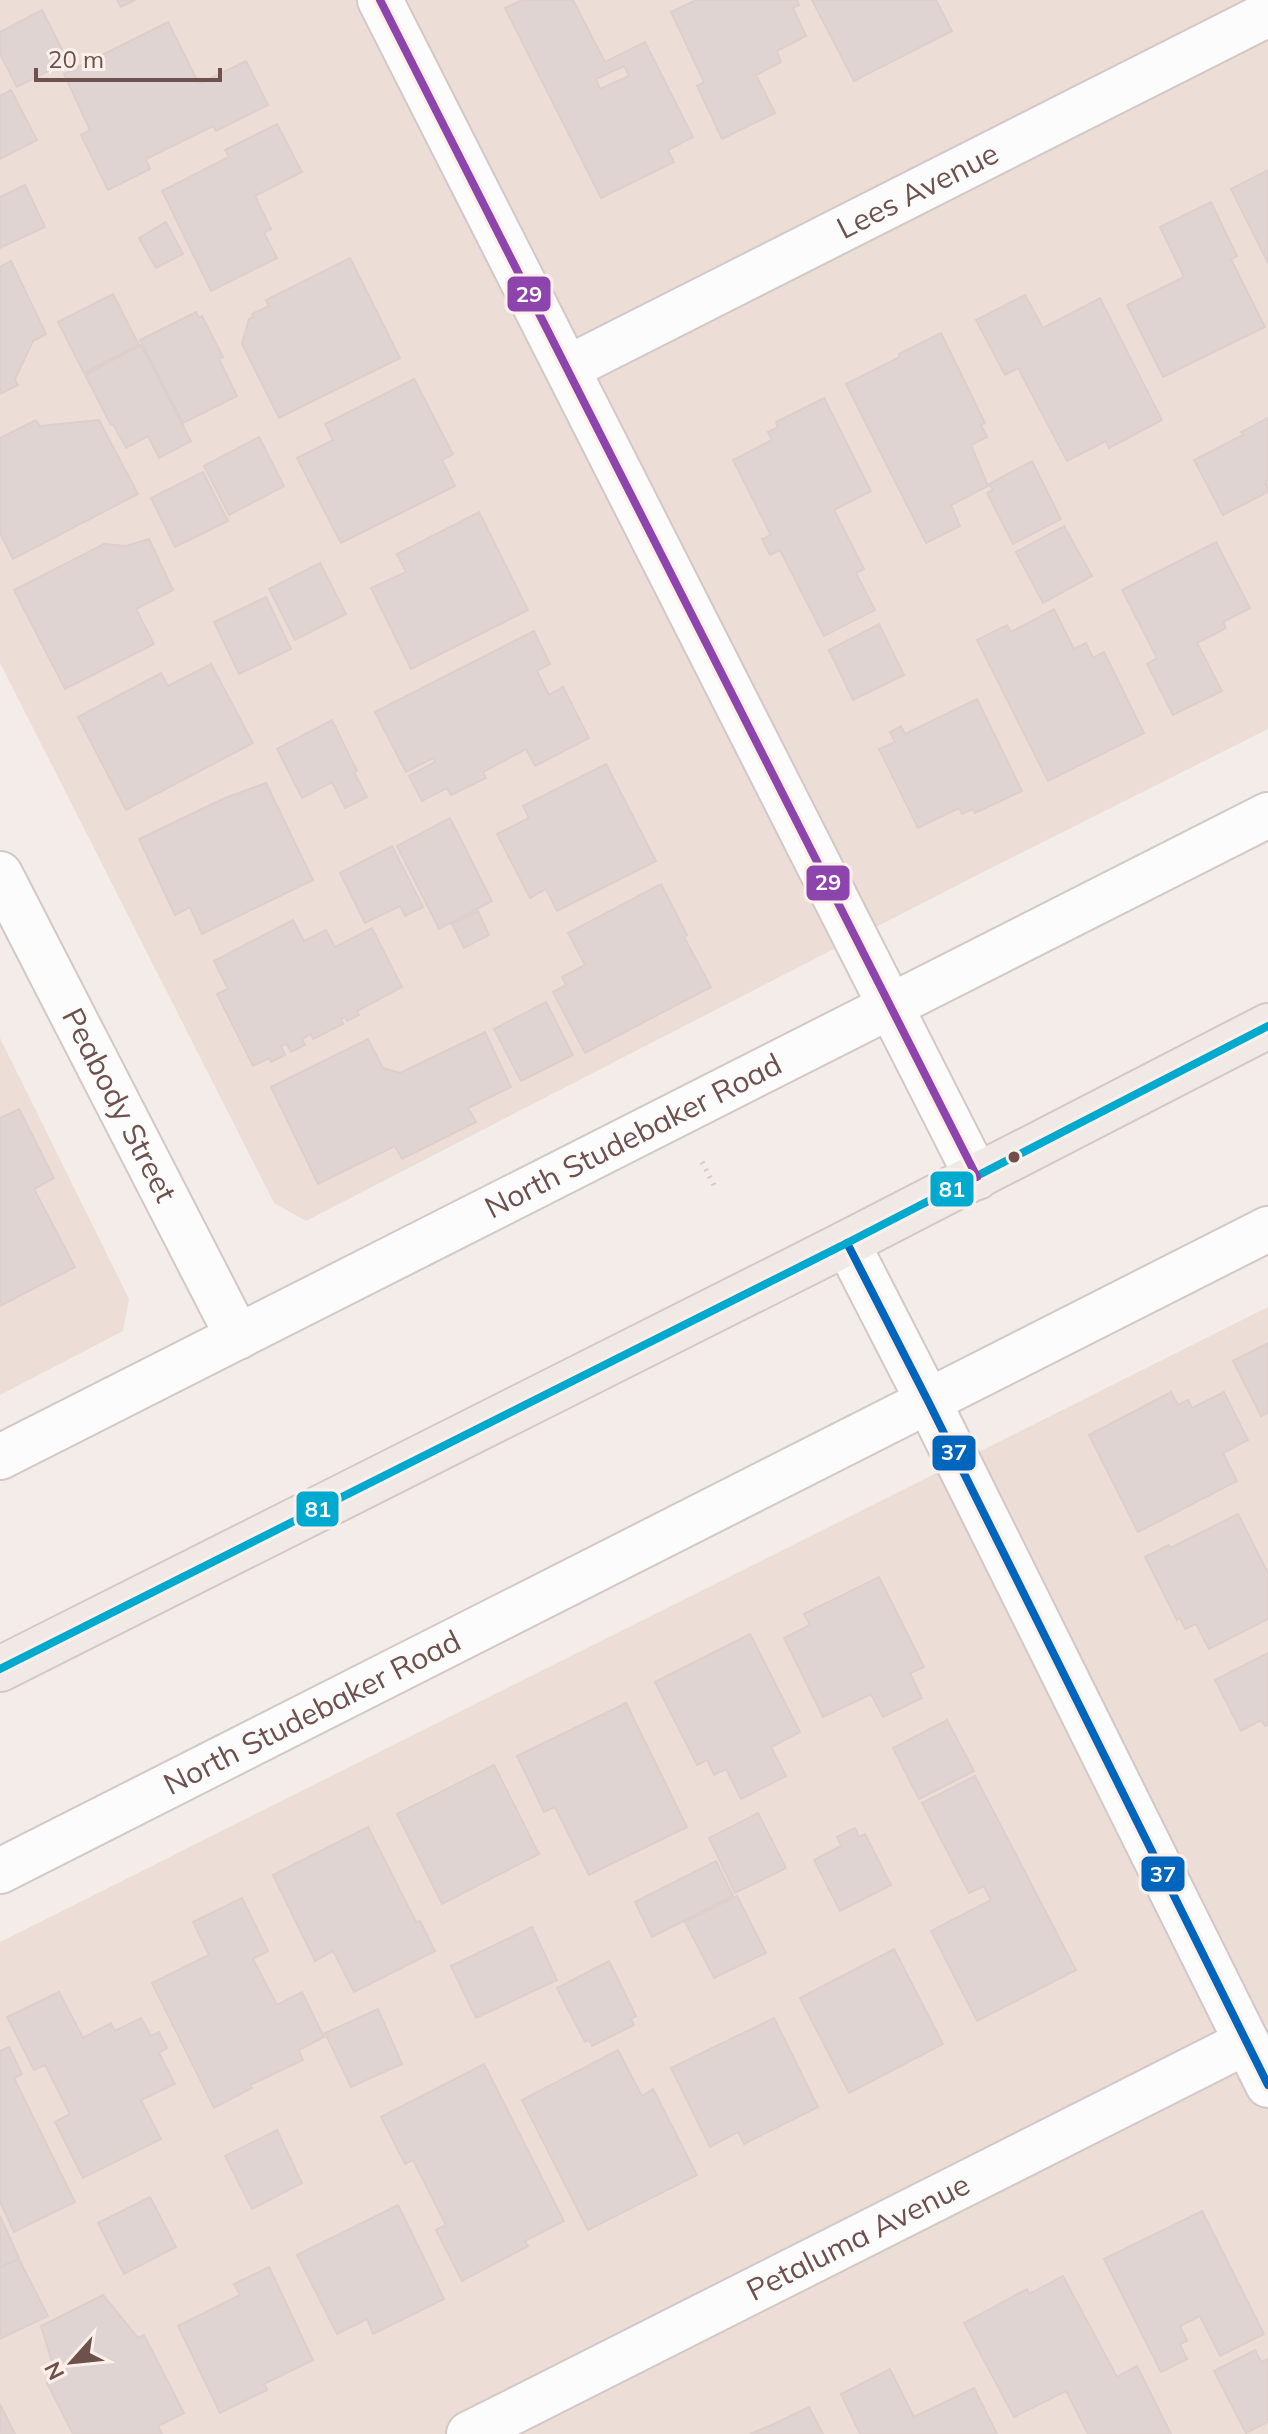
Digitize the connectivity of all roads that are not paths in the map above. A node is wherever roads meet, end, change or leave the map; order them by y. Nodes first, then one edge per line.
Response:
1 (380, 0) edge
2 (1268, 14) edge
3 (568, 368) junction
4 (1268, 815) edge
5 (0, 874) edge
6 (891, 1005) junction
7 (1268, 1026) edge
8 (977, 1177) junction
9 (1268, 1229) edge
10 (847, 1243) junction
11 (238, 1337) junction
12 (928, 1401) junction
13 (0, 1457) edge
14 (0, 1669) edge
15 (0, 1871) edge
16 (1246, 2042) junction
17 (1268, 2085) edge
18 (469, 2434) edge

1 - 3 street
2 - 3 street, Lees Avenue
3 - 6 street
4 - 6 street, North Studebaker Road
5 - 11 street, Peabody Street
6 - 8 street
6 - 11 street, North Studebaker Road
7 - 8 main road
8 - 10 main road
9 - 12 street, North Studebaker Road
10 - 12 street
10 - 14 main road
11 - 13 street, North Studebaker Road
12 - 15 street, North Studebaker Road
12 - 16 street
16 - 17 street
16 - 18 street, Petaluma Avenue

